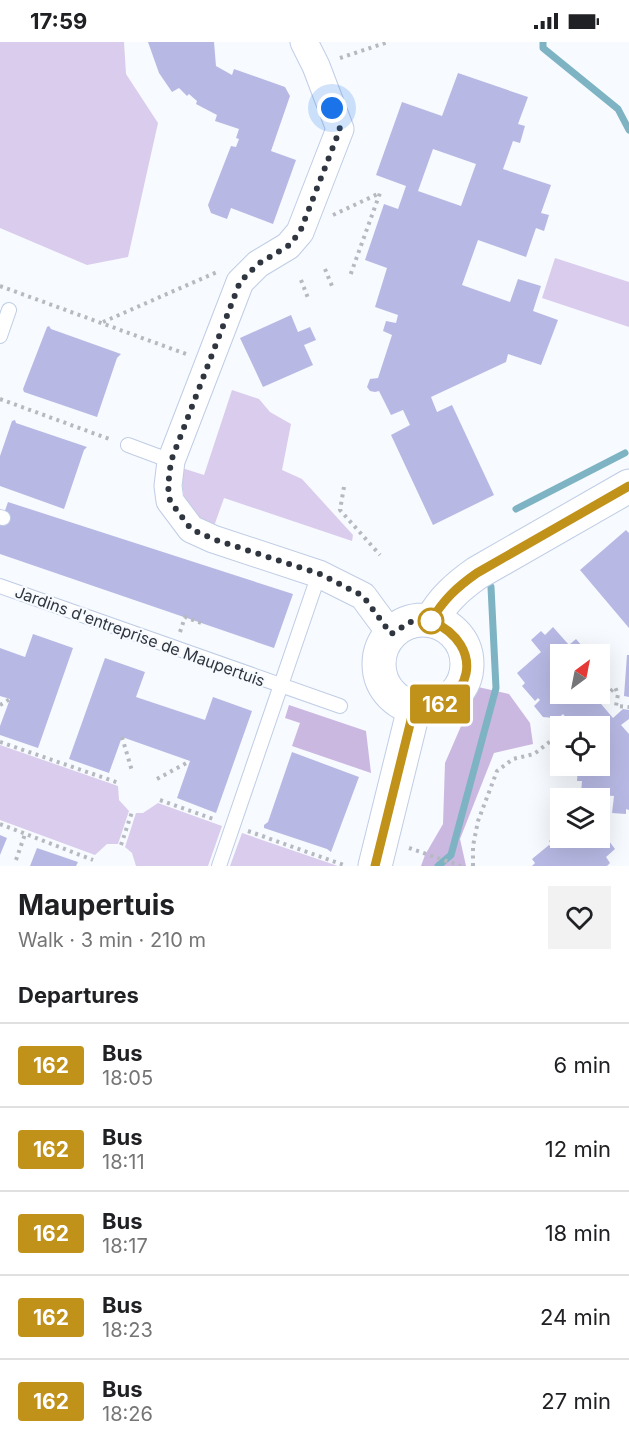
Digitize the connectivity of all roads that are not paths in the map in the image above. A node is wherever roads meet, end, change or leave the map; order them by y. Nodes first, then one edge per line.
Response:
1 (304, 42) edge
2 (9, 310) dead end
3 (0, 336) edge
4 (128, 445) road end
5 (171, 461) junction
6 (629, 486) edge
7 (320, 574) junction
8 (0, 586) edge
9 (431, 621) junction
10 (391, 634) junction
11 (281, 686) junction
12 (340, 705) dead end
13 (414, 708) junction
14 (359, 865) edge
15 (219, 866) edge

1 - 5 street
2 - 3 lane
4 - 5 lane
5 - 7 street
6 - 9 street
7 - 10 street
7 - 11 lane, Jardins d'entreprise de Maupertuis
8 - 11 lane, Jardins d'entreprise de Maupertuis
9 - 10 street
9 - 13 street
10 - 13 street
11 - 12 lane, Jardins d'entreprise de Maupertuis
11 - 15 lane, Jardins d'entreprise de Maupertuis
13 - 14 street

